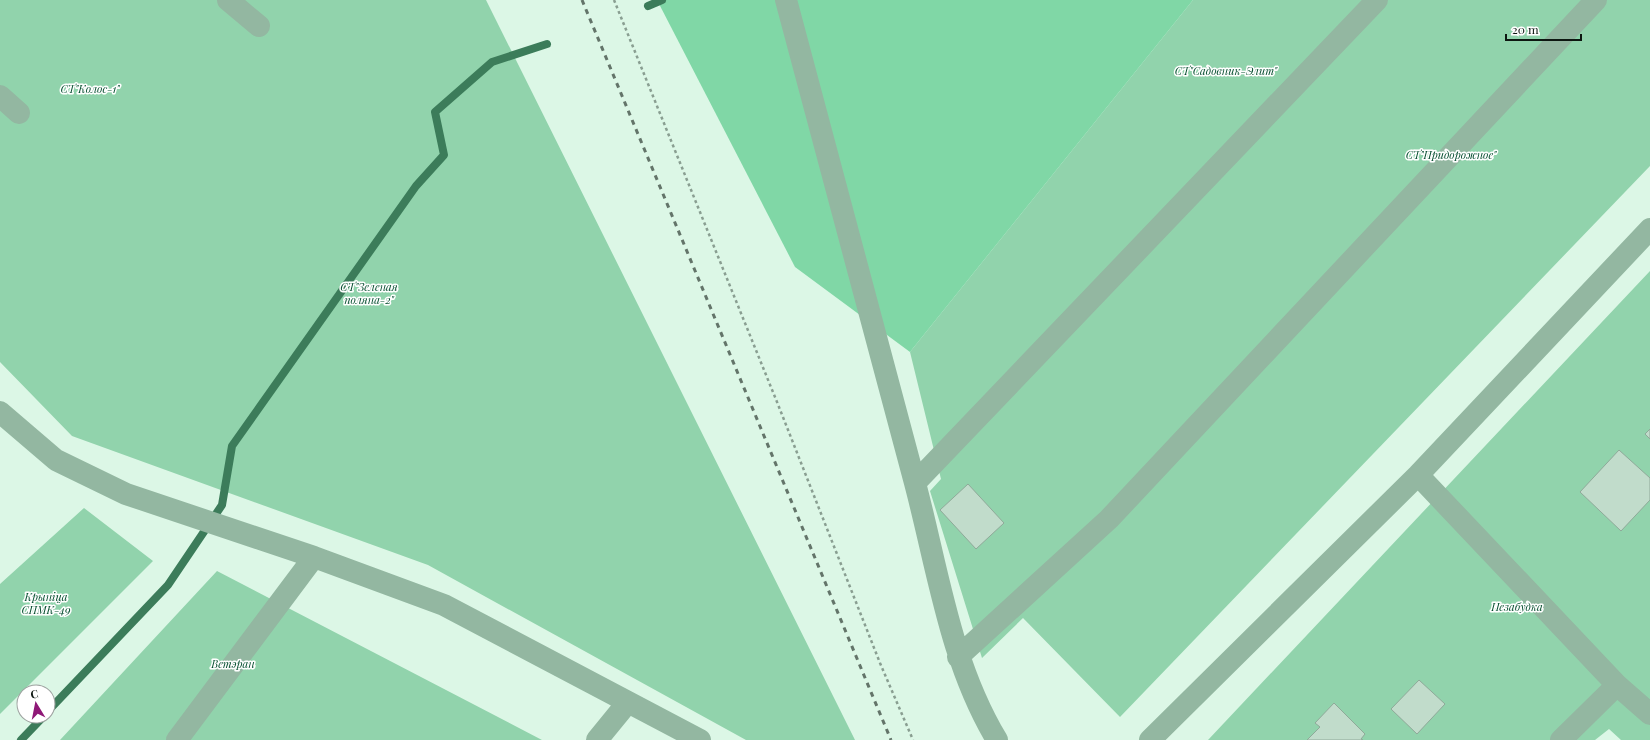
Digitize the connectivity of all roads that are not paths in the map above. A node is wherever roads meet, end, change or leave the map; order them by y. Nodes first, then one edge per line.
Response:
1 (228, 0) edge
2 (786, 0) edge
3 (1377, 0) edge
4 (1596, 0) edge
5 (259, 26) dead end
6 (0, 96) edge
7 (19, 113) dead end
8 (1650, 229) edge
9 (0, 412) edge
10 (1418, 475) junction
11 (915, 483) junction
12 (314, 557) junction
13 (958, 657) junction
14 (1617, 685) junction
15 (628, 702) junction
16 (1650, 714) edge
17 (1564, 739) edge
18 (177, 740) edge
19 (597, 740) edge
20 (700, 740) edge
21 (997, 740) edge
22 (1150, 740) edge

1 - 5 street
2 - 11 street
3 - 11 street
4 - 13 street
6 - 7 street
8 - 10 street
9 - 12 street
10 - 14 street
10 - 22 street
11 - 13 street
12 - 15 street
12 - 18 street
13 - 21 street
14 - 16 street
14 - 17 street
15 - 19 street
15 - 20 street

